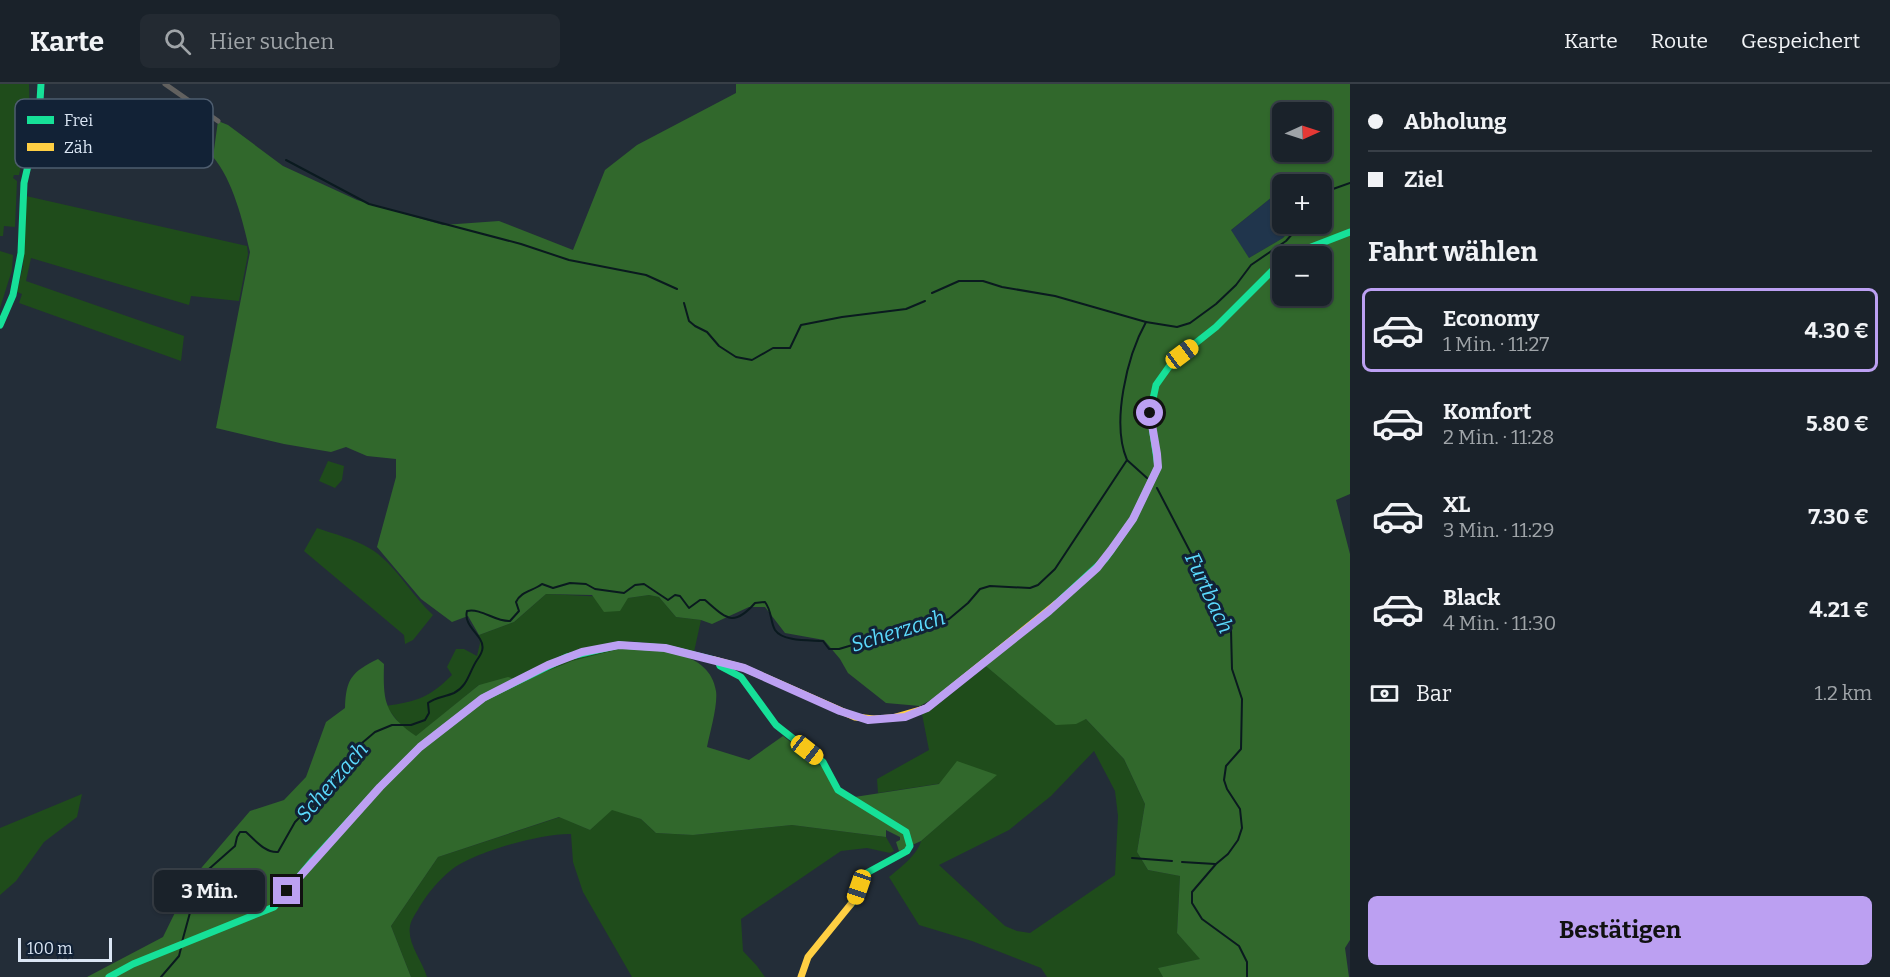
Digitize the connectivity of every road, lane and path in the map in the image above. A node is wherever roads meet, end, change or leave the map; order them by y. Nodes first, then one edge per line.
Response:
1 (41, 84) edge
2 (165, 84) edge
3 (40, 99) edge
4 (187, 99) edge
5 (213, 117) edge
6 (218, 120) dead end
7 (27, 168) edge
8 (1350, 232) edge
9 (1310, 246) edge
10 (1272, 270) edge
11 (0, 325) edge
12 (718, 661) junction
13 (109, 977) edge
14 (801, 977) edge

1 - 3 street
2 - 4 street
5 - 6 street
7 - 11 street
8 - 9 street
10 - 12 street
12 - 13 street
12 - 14 street

